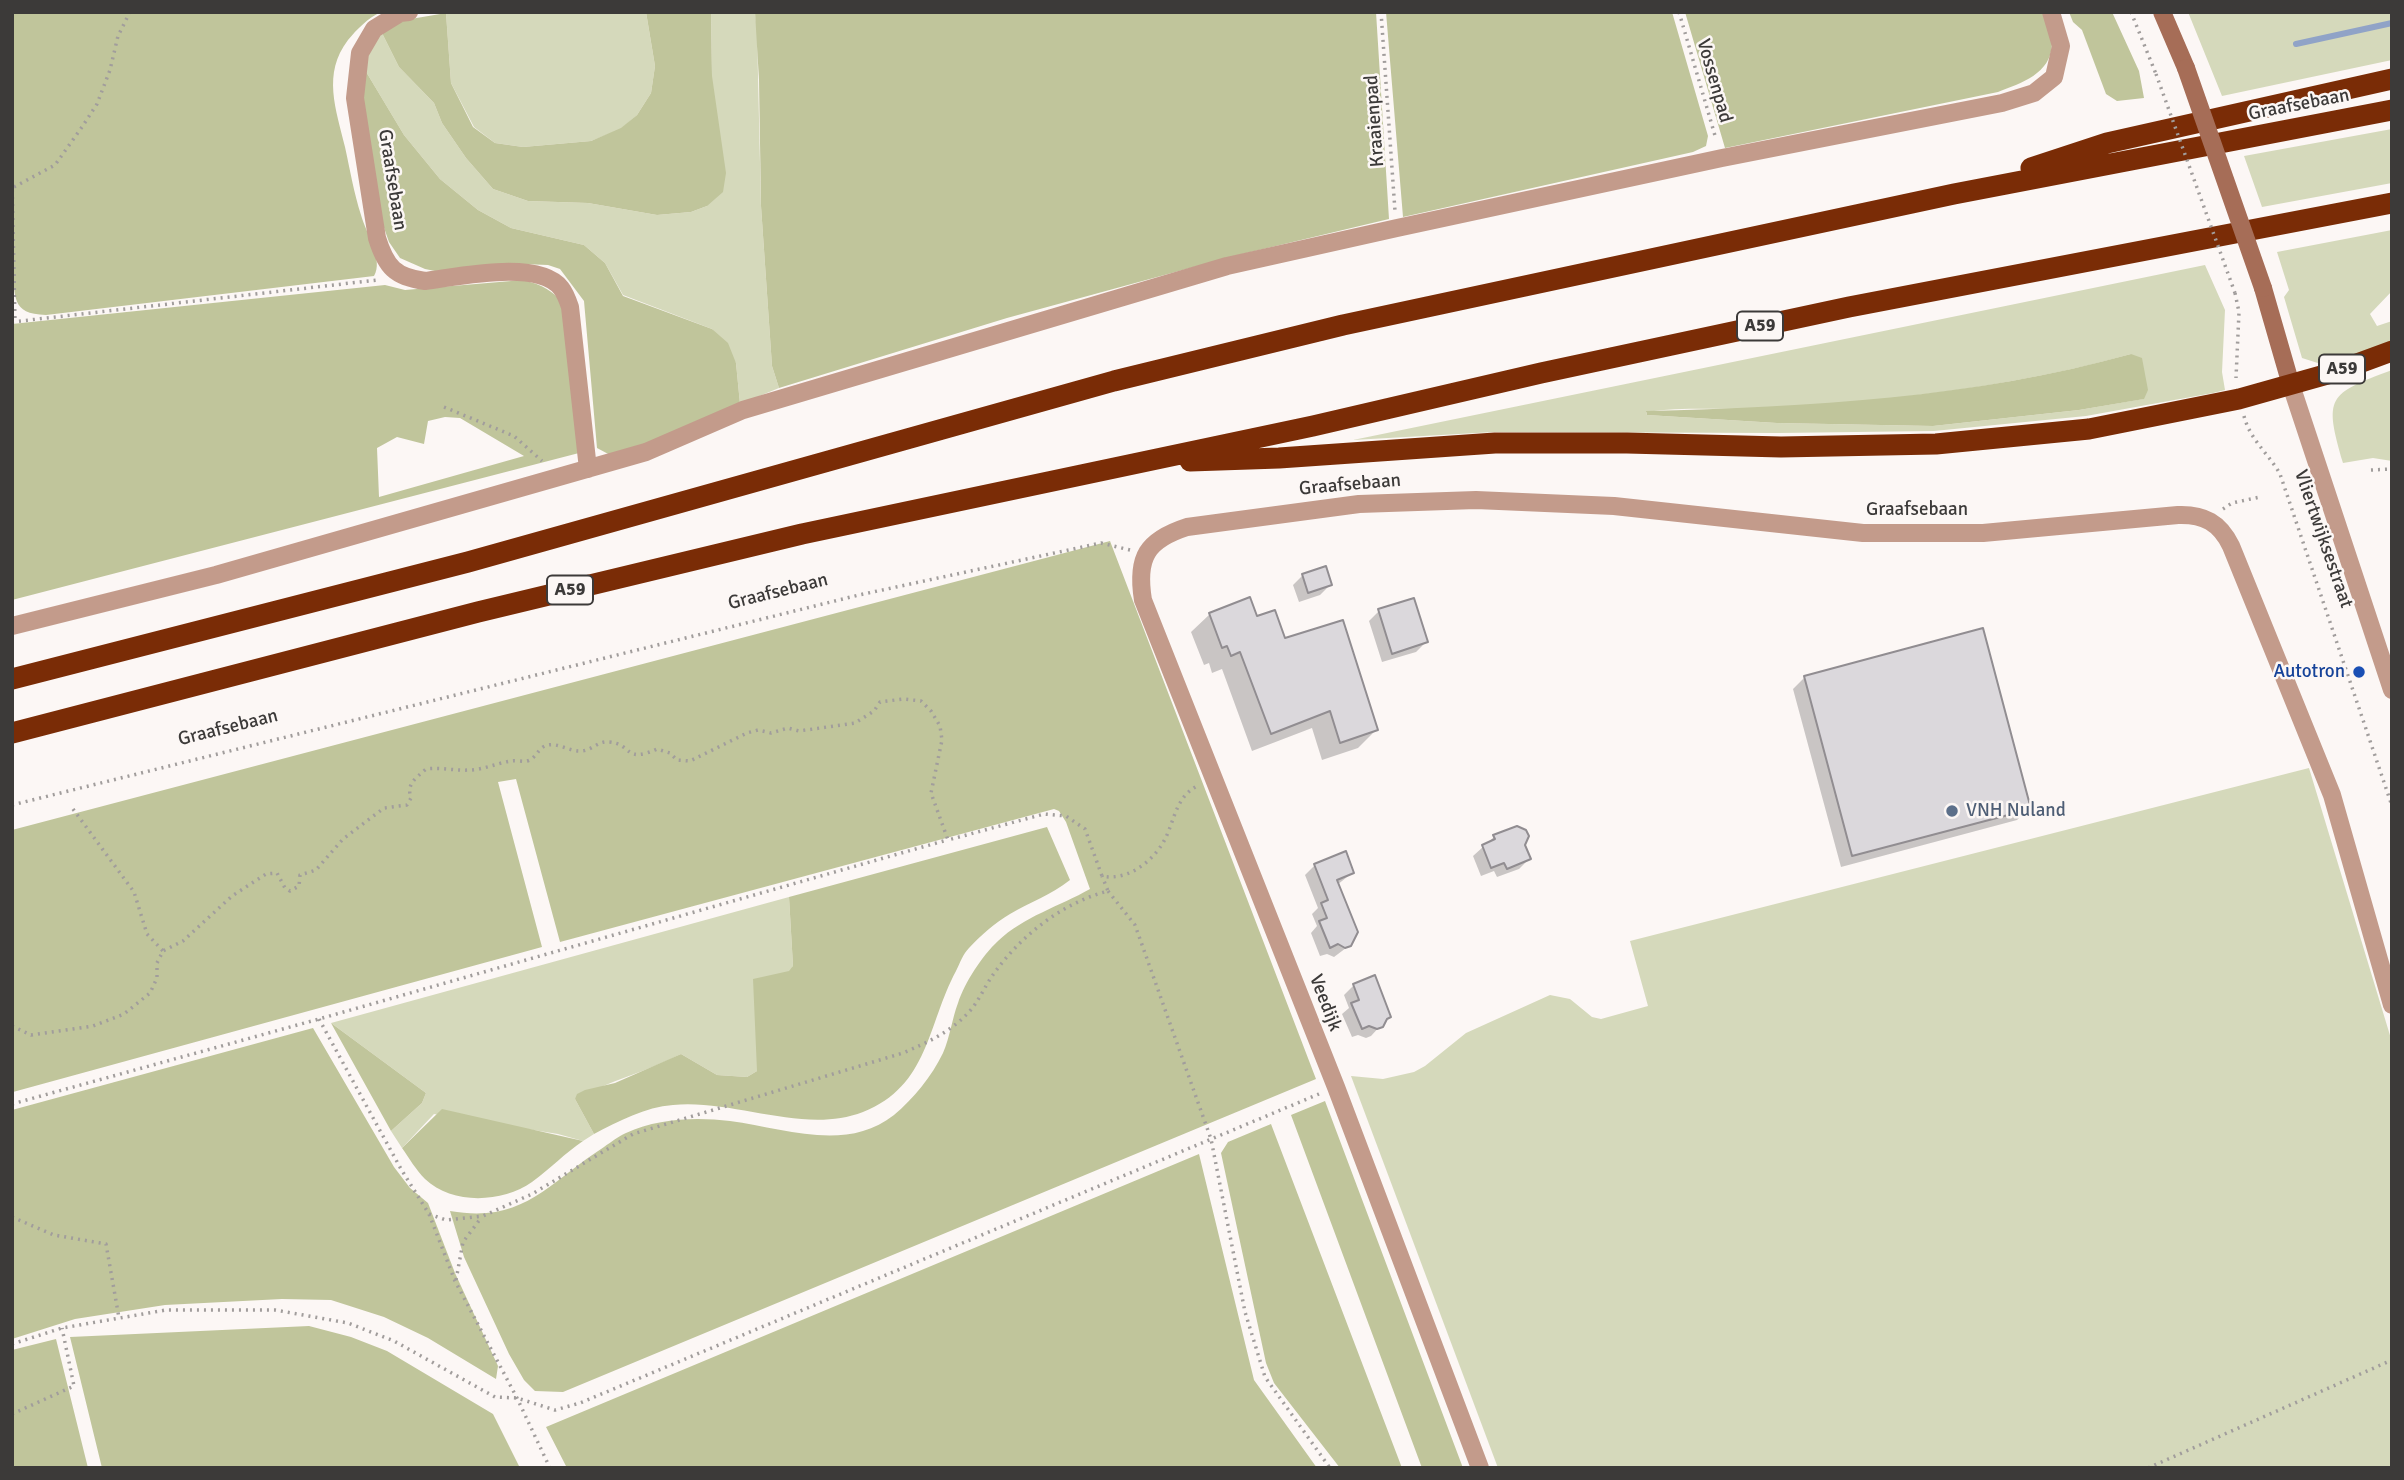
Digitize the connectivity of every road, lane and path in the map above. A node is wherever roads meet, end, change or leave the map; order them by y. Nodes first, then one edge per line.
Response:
1 (130, 12) edge
2 (409, 12) edge
3 (1381, 12) edge
4 (1679, 12) edge
5 (2052, 12) edge
6 (2131, 12) edge
7 (2162, 12) edge
8 (2392, 79) edge
9 (2392, 110) edge
10 (1722, 158) junction
11 (12, 176) edge
12 (14, 187) edge
13 (1954, 194) junction
14 (2392, 203) edge
15 (1397, 228) junction
16 (400, 275) junction
17 (14, 322) edge
18 (2392, 351) edge
19 (2291, 385) junction
20 (2239, 399) junction
21 (444, 407) dead end
22 (1132, 463) junction
23 (588, 469) junction
24 (2392, 469) edge
25 (2371, 470) dead end
26 (559, 477) junction
27 (2260, 497) dead end
28 (2213, 523) junction
29 (1146, 553) junction
30 (12, 626) edge
31 (12, 679) edge
32 (2392, 690) edge
33 (12, 733) edge
34 (1214, 777) junction
35 (12, 805) edge
36 (2392, 806) edge
37 (73, 809) dead end
38 (948, 840) junction
39 (1102, 876) junction
40 (1108, 891) junction
41 (163, 951) junction
42 (2392, 1005) edge
43 (319, 1019) junction
44 (12, 1026) edge
45 (1336, 1087) junction
46 (12, 1104) edge
47 (1211, 1139) junction
48 (429, 1214) junction
49 (483, 1216) junction
50 (12, 1217) edge
51 (456, 1281) junction
52 (119, 1318) junction
53 (62, 1328) junction
54 (12, 1344) edge
55 (2392, 1360) edge
56 (517, 1398) junction
57 (12, 1414) edge
58 (550, 1468) edge
59 (1330, 1468) edge
60 (1480, 1468) edge
61 (2148, 1468) edge

1 - 12 path
2 - 16 street, Graafsebaan
3 - 15 path, Kraaienpad
4 - 10 path, Vossenpad
5 - 10 street
6 - 20 path, Vliertwijksestraat, bridge
7 - 19 street, Vliertwijksestraat, bridge
8 - 13 highway
9 - 13 highway, Graafsebaan
10 - 15 street
11 - 12 path
12 - 17 path
13 - 31 highway, Graafsebaan
14 - 22 highway, A59
15 - 23 street
16 - 17 path
16 - 23 street
18 - 19 highway, A59
19 - 20 highway, A59
19 - 32 street, Vliertwijksestraat
20 - 22 highway, A59
20 - 36 path, Vliertwijksestraat
21 - 26 path
22 - 33 highway, A59
23 - 26 street
24 - 25 path
26 - 30 street
27 - 28 path
28 - 29 street, Graafsebaan
28 - 42 street
29 - 34 street, Veedijk
29 - 35 path, Graafsebaan
34 - 39 path
34 - 45 street, Veedijk
37 - 41 path
38 - 39 path
38 - 41 path
38 - 43 path
39 - 40 path
40 - 47 path
40 - 49 path
41 - 44 path
43 - 46 path
43 - 48 path
45 - 47 path
45 - 60 street, Veedijk
47 - 56 path
47 - 59 path
48 - 49 path
48 - 51 path
49 - 51 path
50 - 52 path
51 - 56 path
52 - 53 path
52 - 56 path
53 - 54 path
53 - 57 path
55 - 61 path
56 - 58 path

